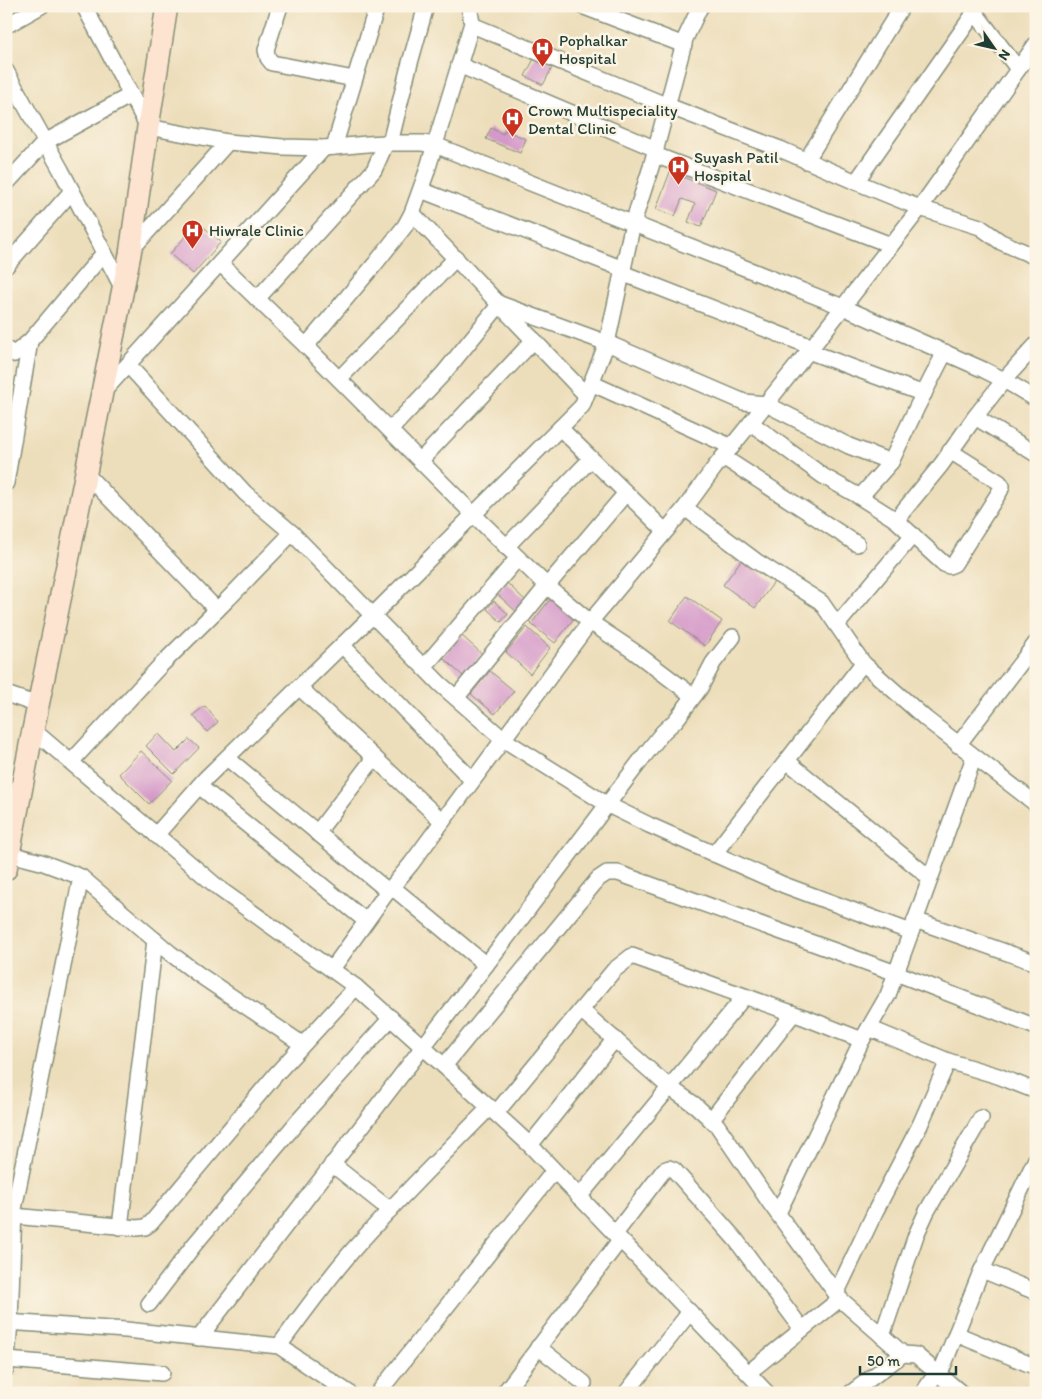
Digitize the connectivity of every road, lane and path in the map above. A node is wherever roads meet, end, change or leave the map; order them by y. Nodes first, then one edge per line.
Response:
1 (41, 6) edge
2 (84, 6) edge
3 (167, 6) edge
4 (280, 6) edge
5 (377, 6) edge
6 (426, 6) edge
7 (469, 6) edge
8 (582, 6) edge
9 (902, 6) edge
10 (696, 7) edge
11 (973, 9) edge
12 (6, 24) edge
13 (472, 25) junction
14 (1036, 44) edge
15 (684, 45) junction
16 (459, 65) junction
17 (1018, 69) junction
18 (6, 71) edge
19 (354, 78) junction
20 (131, 95) junction
21 (668, 106) junction
22 (148, 127) junction
23 (46, 142) junction
24 (228, 142) junction
25 (388, 143) junction
26 (435, 145) junction
27 (329, 147) junction
28 (656, 152) junction
29 (806, 161) junction
30 (856, 182) junction
31 (6, 184) edge
32 (421, 190) junction
33 (72, 191) junction
34 (920, 208) junction
35 (412, 213) junction
36 (633, 223) junction
37 (891, 245) junction
38 (131, 250) junction
39 (104, 253) junction
40 (1036, 257) edge
41 (456, 258) junction
42 (220, 264) junction
43 (6, 266) edge
44 (622, 271) junction
45 (123, 289) junction
46 (257, 299) junction
47 (500, 304) junction
48 (843, 307) junction
49 (534, 340) junction
50 (30, 341) junction
51 (607, 343) junction
52 (1036, 345) edge
53 (306, 346) junction
54 (810, 349) junction
55 (945, 352) junction
56 (9, 355) edge
57 (128, 365) junction
58 (339, 379) junction
59 (1004, 380) junction
60 (589, 389) junction
61 (103, 392) junction
62 (924, 394) junction
63 (1036, 400) edge
64 (766, 404) junction
65 (974, 417) junction
66 (751, 424) junction
67 (560, 428) junction
68 (390, 430) junction
69 (950, 451) junction
70 (728, 452) junction
71 (1036, 454) edge
72 (592, 459) junction
73 (420, 460) junction
74 (891, 462) junction
75 (86, 474) junction
76 (6, 483) edge
77 (626, 493) junction
78 (860, 497) junction
79 (685, 508) junction
80 (473, 514) junction
81 (896, 520) junction
82 (665, 531) junction
83 (292, 533) junction
84 (913, 535) junction
85 (857, 544) dead end
86 (506, 547) junction
87 (518, 558) junction
88 (547, 586) junction
89 (217, 610) junction
90 (373, 615) junction
91 (590, 622) junction
92 (837, 625) junction
93 (733, 637) dead end
94 (1036, 643) edge
95 (342, 645) junction
96 (863, 663) junction
97 (424, 667) junction
98 (299, 687) junction
99 (6, 694) edge
100 (693, 696) junction
101 (456, 698) junction
102 (38, 705) junction
103 (33, 730) junction
104 (503, 739) junction
105 (958, 745) junction
106 (974, 757) junction
107 (227, 758) junction
108 (374, 758) junction
109 (787, 761) junction
110 (71, 762) junction
111 (472, 780) junction
112 (200, 786) junction
113 (1036, 804) edge
114 (608, 805) junction
115 (442, 821) junction
116 (317, 832) junction
117 (156, 836) junction
118 (714, 854) junction
119 (7, 858) edge
120 (81, 877) junction
121 (930, 878) junction
122 (390, 889) junction
123 (366, 921) junction
124 (913, 926) junction
125 (155, 940) junction
126 (1036, 963) edge
127 (486, 965) junction
128 (332, 969) junction
129 (896, 973) junction
130 (356, 986) junction
131 (744, 997) junction
132 (582, 1010) junction
133 (793, 1014) junction
134 (391, 1018) junction
135 (1036, 1027) edge
136 (865, 1034) junction
137 (615, 1039) junction
138 (302, 1044) junction
139 (422, 1046) junction
140 (948, 1061) junction
141 (444, 1066) junction
142 (670, 1087) junction
143 (1036, 1091) edge
144 (493, 1110) junction
145 (981, 1118) dead end
146 (712, 1120) junction
147 (530, 1145) junction
148 (1036, 1159) edge
149 (332, 1164) junction
150 (554, 1171) junction
151 (579, 1197) junction
152 (390, 1210) junction
153 (12, 1211) edge
154 (778, 1213) junction
155 (120, 1227) junction
156 (618, 1237) junction
157 (982, 1270) junction
158 (1036, 1292) edge
159 (838, 1296) junction
160 (149, 1304) dead end
161 (690, 1312) junction
162 (8, 1322) edge
163 (802, 1329) junction
164 (956, 1334) junction
165 (882, 1336) junction
166 (198, 1338) junction
167 (279, 1346) junction
168 (538, 1347) junction
169 (903, 1354) junction
170 (7, 1365) edge
171 (1036, 1367) edge
172 (162, 1373) dead end
173 (748, 1373) junction
174 (938, 1373) junction
175 (584, 1383) dead end
176 (346, 1392) edge
177 (378, 1393) edge
178 (504, 1393) edge
179 (626, 1393) edge
180 (768, 1393) edge
181 (851, 1393) edge
182 (924, 1393) edge
183 (961, 1393) edge

1 - 12 street
2 - 20 street
3 - 22 street
4 - 19 street
5 - 19 street
6 - 25 street
7 - 13 street
8 - 15 street
9 - 29 street
10 - 15 street
11 - 17 street
11 - 30 street
13 - 16 street
13 - 21 street
14 - 17 street
15 - 21 street
16 - 26 street
16 - 28 street
17 - 34 street
18 - 23 street
19 - 27 street
20 - 22 street
20 - 23 street
21 - 28 street
21 - 29 street
22 - 24 street
22 - 38 street
23 - 31 street
23 - 33 street
24 - 27 street
24 - 38 street
25 - 26 street
25 - 27 street
25 - 46 street
26 - 32 street
26 - 36 street
27 - 42 street
28 - 36 street
28 - 37 street
29 - 30 street
30 - 34 street
32 - 35 street
32 - 44 street
33 - 39 street
33 - 43 street
34 - 37 street
34 - 40 street
35 - 41 street
35 - 53 street
36 - 44 street
36 - 48 street
37 - 48 street
38 - 45 street
39 - 45 street
39 - 50 street
41 - 47 street
41 - 58 street
42 - 46 street
42 - 57 street
44 - 51 street
44 - 54 street
45 - 61 street
46 - 53 street
47 - 49 street
47 - 51 street
47 - 68 street
48 - 54 street
48 - 55 street
49 - 60 street
49 - 73 street
50 - 56 street
50 - 76 street
51 - 60 street
51 - 64 street
52 - 59 street
53 - 58 street
54 - 62 street
54 - 64 street
55 - 59 street
55 - 62 street
57 - 61 street
57 - 83 street
58 - 68 street
59 - 63 street
59 - 65 street
60 - 67 street
60 - 70 street
61 - 75 street
62 - 74 street
64 - 66 street
64 - 74 street
65 - 69 street
65 - 71 street
66 - 70 street
66 - 78 street
67 - 72 street
67 - 80 street
68 - 73 street
69 - 81 street
69 - 84 street
70 - 79 street
70 - 85 street
72 - 77 street
72 - 86 street
73 - 80 street
74 - 78 street
75 - 89 street
75 - 102 street
77 - 82 street
77 - 88 street
78 - 81 street
79 - 82 street
79 - 92 street
80 - 86 street
80 - 90 street
81 - 84 street
82 - 91 street
83 - 89 street
83 - 90 street
84 - 92 street
86 - 87 street
87 - 88 street
87 - 97 street
88 - 91 street
88 - 101 street
89 - 110 street
90 - 95 street
90 - 97 street
91 - 100 street
91 - 104 street
92 - 96 street
93 - 100 street
94 - 105 street
95 - 98 street
95 - 111 street
96 - 105 street
96 - 109 street
97 - 101 street
98 - 107 street
98 - 108 street
99 - 102 street
100 - 114 street
101 - 104 street
102 - 103 street
103 - 110 street
103 - 119 street
104 - 111 street
104 - 114 street
105 - 106 street
106 - 113 street
106 - 121 street
107 - 112 street
107 - 116 street
108 - 115 street
108 - 116 street
109 - 118 street
109 - 121 street
110 - 117 street
111 - 115 street
112 - 117 street
112 - 123 street
114 - 118 street
114 - 127 street
115 - 122 street
116 - 122 street
117 - 128 street
118 - 124 street
119 - 120 street
120 - 125 street
120 - 153 street
121 - 124 street
122 - 123 street
122 - 127 street
123 - 128 street
124 - 126 street
124 - 129 street
125 - 138 street
125 - 155 street
127 - 139 street
128 - 130 street
129 - 135 street
129 - 136 street
129 - 141 street
130 - 134 street
130 - 138 street
131 - 132 street
131 - 133 street
131 - 142 street
132 - 137 street
132 - 144 street
133 - 136 street
133 - 146 street
134 - 139 street
134 - 160 street
136 - 140 street
136 - 154 street
137 - 142 street
137 - 147 street
138 - 155 street
139 - 141 street
139 - 149 street
140 - 143 street
140 - 159 street
141 - 144 street
142 - 146 street
142 - 151 street
144 - 147 street
144 - 152 street
145 - 165 street
146 - 154 street
147 - 150 street
148 - 157 street
149 - 152 street
149 - 166 street
150 - 151 street
150 - 177 street
151 - 156 street
152 - 167 street
153 - 155 street
153 - 162 street
154 - 159 street
156 - 161 street
156 - 163 street
156 - 168 street
157 - 158 street
157 - 164 street
159 - 163 street
159 - 165 street
161 - 173 street
161 - 179 street
162 - 166 street
162 - 170 street
163 - 173 street
164 - 171 street
164 - 174 street
165 - 169 street
166 - 167 street
167 - 176 street
168 - 175 street
168 - 178 street
169 - 174 street
169 - 181 street
170 - 172 street
173 - 180 street
174 - 182 street
174 - 183 street

